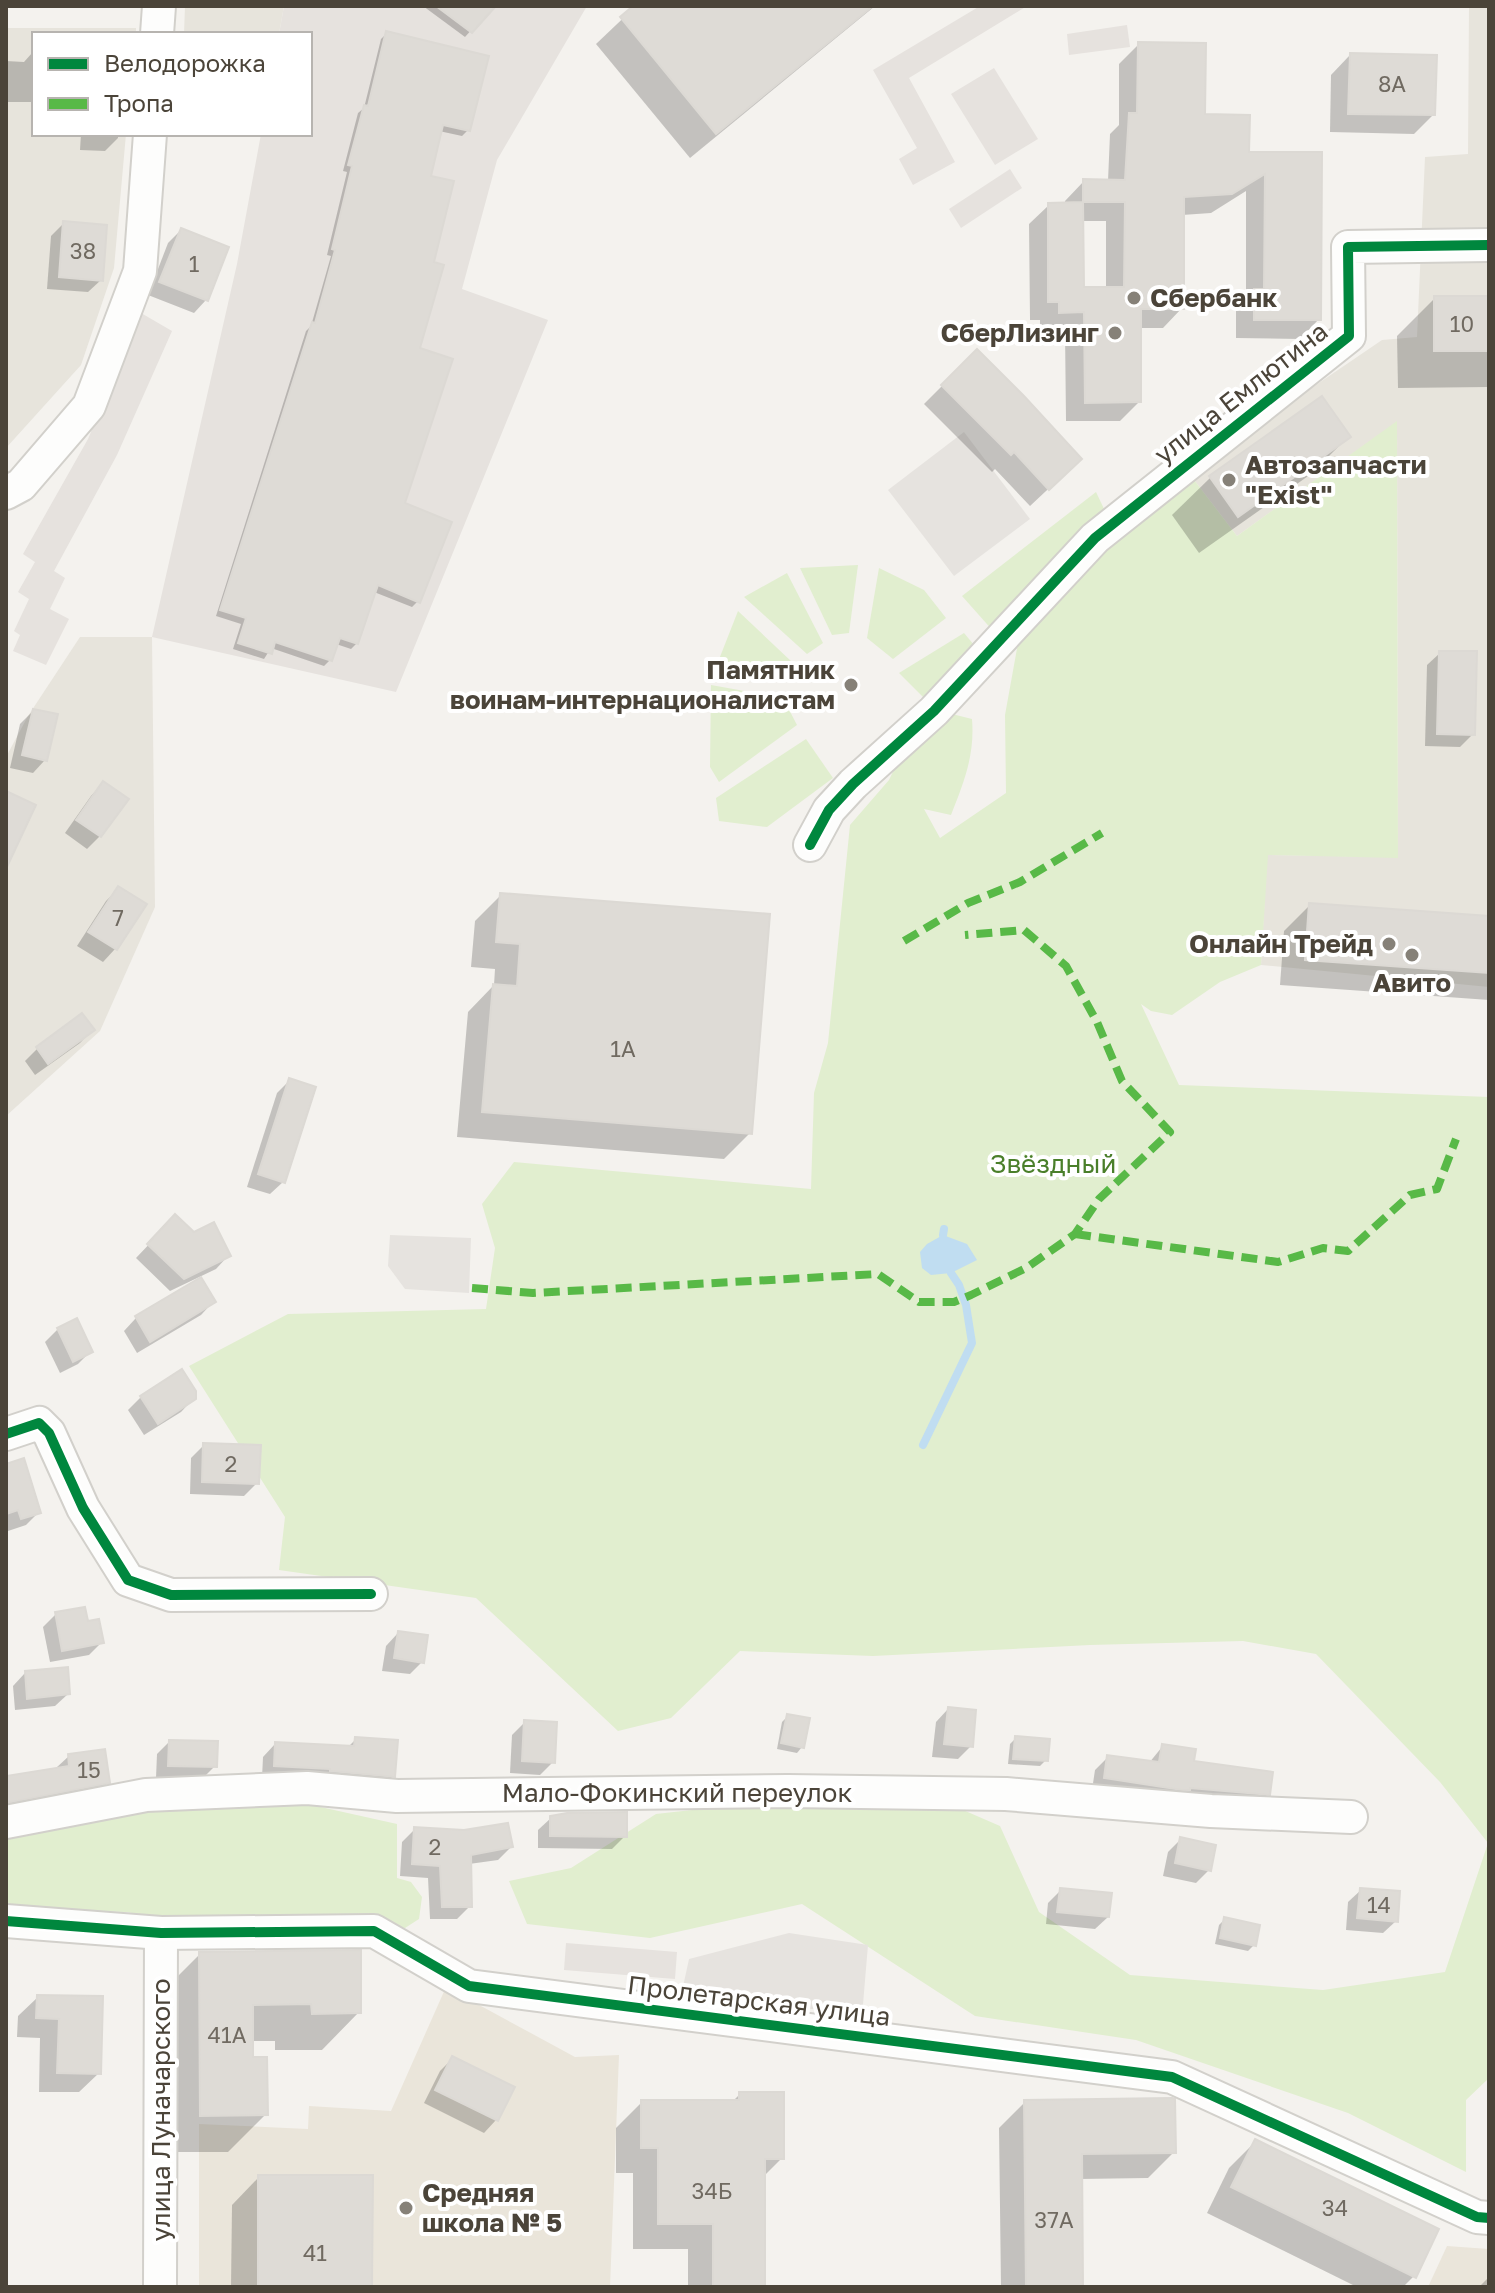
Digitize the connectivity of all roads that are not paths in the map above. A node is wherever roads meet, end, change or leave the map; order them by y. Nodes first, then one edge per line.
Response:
1 (159, 6) edge
2 (157, 32) edge
3 (150, 136) edge
4 (1489, 245) edge
5 (6, 493) edge
6 (810, 845) dead end
7 (6, 1434) edge
8 (371, 1594) dead end
9 (1351, 1817) dead end
10 (6, 1822) edge
11 (6, 1921) edge
12 (161, 1933) junction
13 (1489, 2218) edge
14 (160, 2287) edge

1 - 2 street
3 - 5 street
4 - 6 street, улица Емлютина
7 - 8 street
9 - 10 street, Мало-Фокинский переулок
11 - 12 street, Пролетарская улица
12 - 13 street, Пролетарская улица
12 - 14 street, улица Луначарского

